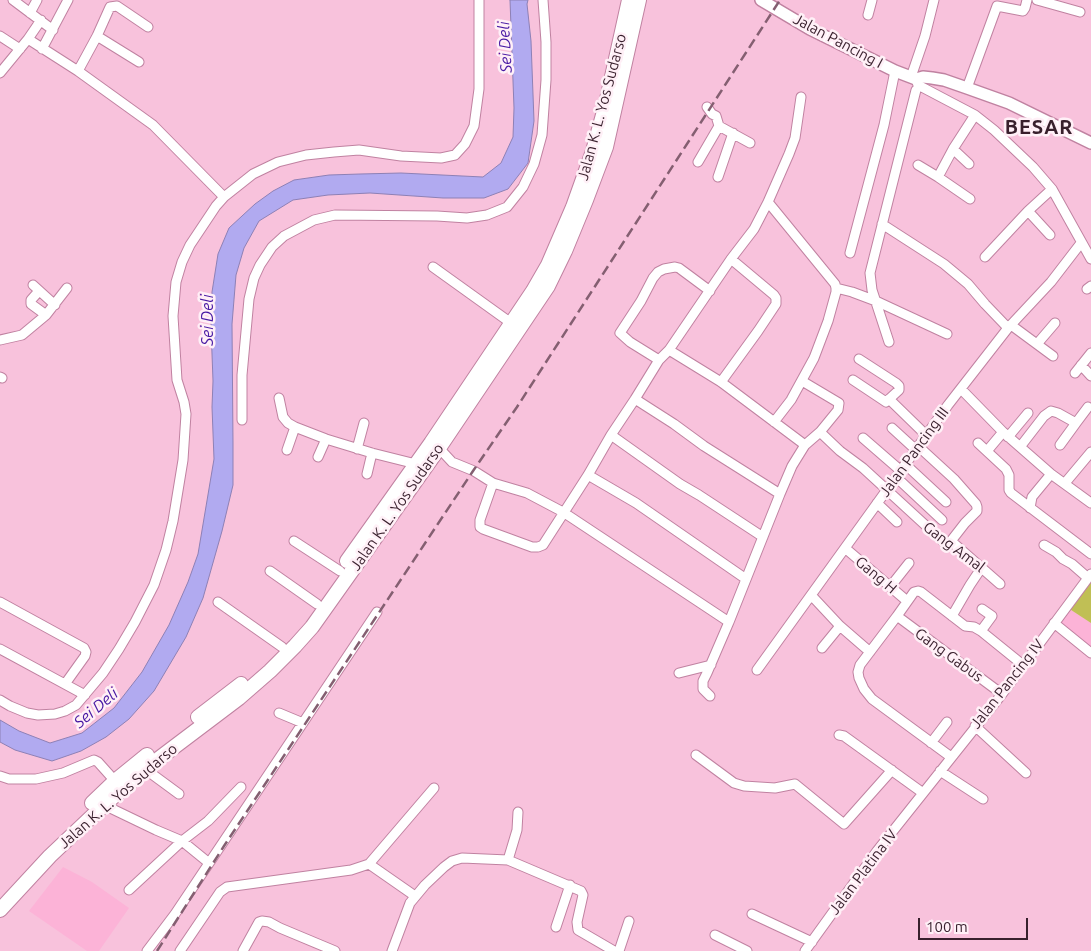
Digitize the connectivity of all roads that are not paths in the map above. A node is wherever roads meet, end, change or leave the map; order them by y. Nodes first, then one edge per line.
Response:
1 (14, 0) edge
2 (37, 0) edge
3 (68, 0) edge
4 (478, 0) edge
5 (543, 0) edge
6 (629, 0) edge
7 (639, 0) edge
8 (761, 0) edge
9 (872, 0) edge
10 (934, 0) edge
11 (1027, 0) edge
12 (1037, 0) edge
13 (775, 3) edge
14 (1080, 12) dead end
15 (30, 13) junction
16 (868, 15) dead end
17 (41, 20) junction
18 (148, 27) dead end
19 (53, 30) junction
20 (0, 36) edge
21 (97, 36) junction
22 (28, 39) junction
23 (20, 49) junction
24 (42, 49) junction
25 (140, 62) dead end
26 (894, 70) junction
27 (78, 71) junction
28 (0, 73) edge
29 (914, 82) junction
30 (967, 88) junction
31 (801, 97) dead end
32 (707, 107) dead end
33 (975, 115) junction
34 (719, 126) junction
35 (733, 133) junction
36 (750, 143) dead end
37 (1091, 143) edge
38 (953, 149) junction
39 (698, 162) dead end
40 (969, 164) dead end
41 (918, 165) dead end
42 (718, 177) dead end
43 (938, 177) junction
44 (1052, 189) junction
45 (224, 197) junction
46 (970, 200) dead end
47 (768, 202) junction
48 (1028, 211) junction
49 (882, 224) junction
50 (1050, 235) dead end
51 (1080, 240) junction
52 (850, 253) dead end
53 (985, 257) dead end
54 (731, 259) junction
55 (1091, 259) edge
56 (434, 267) dead end
57 (67, 288) dead end
58 (836, 288) junction
59 (710, 291) junction
60 (876, 301) junction
61 (55, 304) junction
62 (46, 315) junction
63 (511, 323) junction
64 (1055, 323) dead end
65 (1010, 326) junction
66 (947, 334) dead end
67 (0, 340) edge
68 (890, 342) dead end
69 (1037, 344) junction
70 (669, 350) junction
71 (1091, 353) edge
72 (1053, 356) dead end
73 (659, 360) junction
74 (859, 360) dead end
75 (1081, 365) junction
76 (1075, 373) dead end
77 (1091, 376) edge
78 (853, 380) dead end
79 (721, 382) junction
80 (802, 382) junction
81 (961, 389) junction
82 (279, 398) dead end
83 (635, 399) junction
84 (889, 399) junction
85 (1088, 407) dead end
86 (1028, 413) dead end
87 (242, 420) dead end
88 (774, 422) junction
89 (364, 423) dead end
90 (1076, 423) junction
91 (295, 427) junction
92 (892, 428) dead end
93 (820, 432) junction
94 (1006, 434) junction
95 (926, 435) junction
96 (611, 436) junction
97 (864, 438) dead end
98 (326, 439) junction
99 (978, 443) dead end
100 (435, 445) junction
101 (805, 445) junction
102 (1060, 445) dead end
103 (1020, 447) junction
104 (917, 448) junction
105 (358, 449) junction
106 (287, 450) dead end
107 (987, 451) junction
108 (1091, 452) edge
109 (372, 454) junction
110 (318, 458) dead end
111 (416, 464) junction
112 (901, 471) junction
113 (367, 474) dead end
114 (1051, 474) junction
115 (588, 475) junction
116 (493, 483) junction
117 (1064, 483) junction
118 (887, 489) junction
119 (780, 494) junction
120 (946, 502) dead end
121 (877, 503) junction
122 (1091, 503) edge
123 (1030, 508) junction
124 (563, 512) junction
125 (942, 520) dead end
126 (897, 522) dead end
127 (763, 537) junction
128 (294, 541) dead end
129 (951, 541) junction
130 (1044, 545) dead end
131 (845, 548) junction
132 (1091, 554) edge
133 (909, 563) dead end
134 (982, 567) junction
135 (270, 571) dead end
136 (340, 571) junction
137 (1089, 576) edge
138 (746, 579) junction
139 (1000, 584) dead end
140 (890, 587) junction
141 (812, 595) junction
142 (907, 601) junction
143 (0, 602) edge
144 (218, 602) dead end
145 (316, 604) junction
146 (982, 609) dead end
147 (377, 612) dead end
148 (897, 616) junction
149 (952, 616) junction
150 (729, 622) junction
151 (1054, 623) junction
152 (840, 626) junction
153 (981, 631) junction
154 (282, 648) junction
155 (822, 648) dead end
156 (0, 649) edge
157 (870, 652) junction
158 (1091, 653) edge
159 (711, 665) junction
160 (1023, 665) junction
161 (757, 670) dead end
162 (679, 673) dead end
163 (65, 684) junction
164 (1002, 694) junction
165 (85, 696) junction
166 (710, 696) dead end
167 (0, 700) edge
168 (278, 713) dead end
169 (947, 722) dead end
170 (303, 723) junction
171 (975, 726) junction
172 (839, 735) dead end
173 (932, 743) junction
174 (696, 755) dead end
175 (951, 757) junction
176 (146, 769) junction
177 (892, 770) junction
178 (940, 771) junction
179 (1026, 773) dead end
180 (0, 776) edge
181 (115, 781) junction
182 (241, 788) dead end
183 (434, 788) dead end
184 (923, 793) junction
185 (179, 794) dead end
186 (983, 799) dead end
187 (104, 804) junction
188 (518, 812) dead end
189 (182, 841) junction
190 (54, 846) junction
191 (508, 860) junction
192 (209, 863) junction
193 (369, 864) junction
194 (570, 885) junction
195 (129, 890) dead end
196 (0, 896) edge
197 (415, 896) junction
198 (0, 910) edge
199 (752, 914) dead end
200 (629, 921) dead end
201 (556, 927) dead end
202 (715, 935) dead end
203 (812, 942) junction
204 (147, 951) edge
205 (180, 951) edge
206 (243, 951) edge
207 (335, 951) edge
208 (392, 951) edge
209 (614, 951) edge
210 (620, 951) edge
211 (747, 951) edge
212 (806, 951) edge

1 - 15 street
2 - 15 street
3 - 19 street
4 - 45 street
5 - 87 street
6 - 63 highway, Jalan K. L. Yos Sudarso
7 - 100 highway, Jalan K. L. Yos Sudarso
8 - 13 main road, Jalan Pancing I
9 - 16 street
10 - 29 street
11 - 30 street
12 - 14 street
13 - 26 main road, Jalan Pancing I
15 - 17 street
17 - 19 street
17 - 22 street
18 - 21 street
19 - 24 street
20 - 23 street
21 - 25 street
21 - 27 street
22 - 23 street
22 - 24 street
23 - 28 street
24 - 27 street
26 - 29 main road, Jalan Pancing I
26 - 52 street
27 - 45 street
29 - 30 main road, Jalan Pancing I
29 - 33 street, Jalan Pancing I
29 - 49 street
30 - 37 main road, Jalan Pancing I
31 - 47 street
32 - 34 street
33 - 38 street
33 - 44 street, Jalan Pancing I
34 - 35 street
34 - 39 street
35 - 36 street
35 - 42 street
38 - 40 street
38 - 43 street
41 - 43 street
43 - 46 street
44 - 48 street
44 - 51 street, Jalan Pancing I
45 - 165 street
47 - 54 street
47 - 58 street
48 - 50 street
48 - 53 street
49 - 60 street
49 - 65 street
51 - 55 street, Jalan Pancing I
51 - 65 street, Jalan Pancing III
54 - 59 street
54 - 79 street
56 - 63 street
57 - 61 street
58 - 60 street
58 - 80 street
59 - 70 street
59 - 73 street
60 - 66 street
60 - 68 street
61 - 62 street
61 - 62 street
62 - 67 street
63 - 100 highway, Jalan K. L. Yos Sudarso
64 - 69 street
65 - 69 street
65 - 81 street, Jalan Pancing III
69 - 72 street
70 - 73 street
70 - 79 street
71 - 75 street
73 - 83 street
74 - 84 street
75 - 76 street
75 - 77 street
78 - 84 street
79 - 88 street
80 - 88 street
80 - 93 street
81 - 94 street
81 - 95 street, Jalan Pancing III
82 - 91 street
83 - 96 street
83 - 119 street
84 - 95 street
85 - 90 street
86 - 94 street
88 - 101 street
89 - 105 street
90 - 102 street
90 - 103 street
91 - 98 street
91 - 106 street
92 - 104 street
93 - 101 street
93 - 118 street
94 - 103 street
94 - 107 street
95 - 104 street, Jalan Pancing III
96 - 115 street
96 - 127 street
97 - 112 street
98 - 105 street
98 - 110 street
99 - 107 street
100 - 111 highway, Jalan K. L. Yos Sudarso
100 - 116 street
100 - 176 highway, Jalan K. L. Yos Sudarso
101 - 119 street
103 - 114 street
104 - 112 street, Jalan Pancing III
104 - 129 street
105 - 109 street
107 - 123 street
108 - 117 street
109 - 111 street
109 - 113 street
111 - 136 highway, Jalan K. L. Yos Sudarso
112 - 118 street, Jalan Pancing III
112 - 120 street
112 - 125 street
114 - 117 street
114 - 123 street
115 - 124 street
115 - 138 street
116 - 124 street
116 - 124 street
117 - 122 street
118 - 121 street, Jalan Pancing III
118 - 129 street, Gang Amal
119 - 127 street
121 - 126 street
121 - 131 street, Jalan Pancing III
123 - 132 street
124 - 150 street
127 - 138 street
128 - 136 street
129 - 134 street, Gang Amal
130 - 137 street
131 - 140 street, Gang H
131 - 141 street, Jalan Pancing III
133 - 140 street
134 - 139 street, Gang Amal
134 - 149 street
135 - 145 street
136 - 145 highway, Jalan K. L. Yos Sudarso
137 - 151 street, Jalan Pancing IV
138 - 150 street
140 - 142 street, Gang H
141 - 152 street
141 - 161 street, Jalan Pancing III
142 - 148 street
142 - 149 street
143 - 163 street
144 - 154 street
145 - 154 highway, Jalan K. L. Yos Sudarso
146 - 153 street
147 - 170 street
148 - 157 street
148 - 164 street, Gang Gabus
149 - 153 street
150 - 159 street
151 - 158 street
151 - 160 street, Jalan Pancing IV
152 - 155 street
152 - 157 street
153 - 160 street
154 - 181 highway, Jalan K. L. Yos Sudarso
156 - 163 street
157 - 173 street
159 - 162 street
159 - 166 street
160 - 164 street, Jalan Pancing IV
163 - 165 street
164 - 171 street, Jalan Pancing IV
165 - 167 street
168 - 170 street
169 - 173 street
170 - 192 street
171 - 175 street, Jalan Pancing IV
171 - 179 street
172 - 177 street
173 - 175 street
174 - 177 street
175 - 178 street, Jalan Pancing IV
176 - 185 street
176 - 187 highway, Jalan K. L. Yos Sudarso
177 - 184 street
178 - 184 street, Jalan Pancing IV
178 - 186 street
180 - 181 street
181 - 190 highway, Jalan K. L. Yos Sudarso
182 - 189 street
183 - 193 street
184 - 203 street, Jalan Platina IV
187 - 189 street
187 - 190 highway, Jalan K. L. Yos Sudarso
188 - 191 street
189 - 192 street
189 - 195 street
190 - 196 highway, Jalan K. L. Yos Sudarso
190 - 198 highway, Jalan K. L. Yos Sudarso
191 - 194 street
191 - 197 street
192 - 204 street
193 - 197 street
193 - 205 street
194 - 201 street
194 - 209 street
197 - 208 street
199 - 203 street
200 - 210 street
202 - 211 street
203 - 212 street, Jalan Platina IV
206 - 207 street

